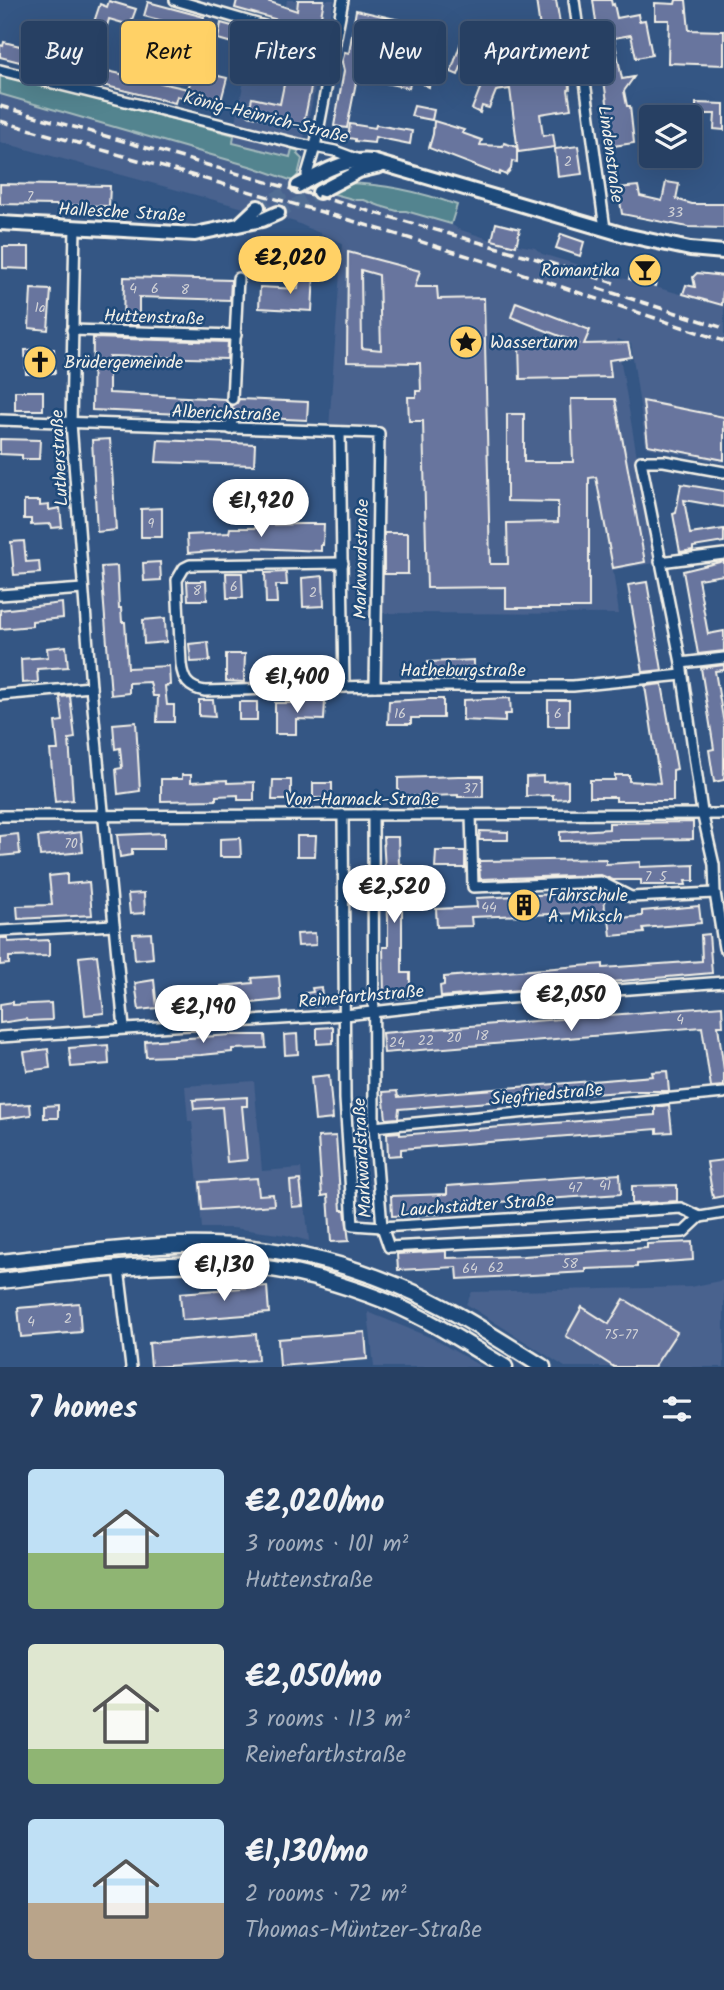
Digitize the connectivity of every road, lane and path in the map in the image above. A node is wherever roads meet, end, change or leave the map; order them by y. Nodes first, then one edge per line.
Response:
1 (175, 0) edge
2 (343, 0) edge
3 (574, 0) edge
4 (247, 21) edge
5 (339, 21) edge
6 (0, 70) edge
7 (327, 84) edge
8 (315, 147) junction
9 (359, 160) junction
10 (384, 165) junction
11 (303, 183) joint
12 (319, 192) tunnel mouth
13 (258, 207) tunnel mouth
14 (278, 213) tunnel mouth
15 (0, 223) edge
16 (241, 223) junction
17 (75, 227) junction
18 (605, 229) junction
19 (724, 252) edge
20 (238, 278) dead end
21 (72, 330) junction
22 (236, 335) junction
23 (232, 399) dead end
24 (232, 416) dead end
25 (0, 420) edge
26 (71, 423) junction
27 (231, 429) junction
28 (340, 432) junction
29 (379, 433) joint
30 (724, 472) edge
31 (724, 554) edge
32 (660, 562) junction
33 (343, 563) junction
34 (83, 589) junction
35 (0, 595) edge
36 (724, 658) edge
37 (681, 663) junction
38 (682, 675) junction
39 (375, 686) junction
40 (91, 687) junction
41 (344, 687) junction
42 (0, 695) edge
43 (702, 812) junction
44 (724, 814) edge
45 (343, 815) junction
46 (373, 815) junction
47 (471, 815) junction
48 (0, 816) edge
49 (103, 816) junction
50 (715, 893) junction
51 (114, 925) junction
52 (0, 931) edge
53 (724, 947) edge
54 (724, 982) edge
55 (374, 1011) junction
56 (345, 1015) junction
57 (124, 1028) junction
58 (0, 1037) edge
59 (724, 1093) edge
60 (374, 1127) junction
61 (724, 1213) edge
62 (700, 1217) junction
63 (382, 1227) junction
64 (0, 1262) edge
65 (119, 1268) junction
66 (0, 1280) edge
67 (131, 1367) edge
68 (505, 1367) edge
69 (542, 1367) edge

1 - 4 street
2 - 5 street
3 - 18 street, Lindenstraße
6 - 8 street, König-Heinrich-Straße
7 - 8 street
8 - 9 street, König-Heinrich-Straße
8 - 11 street
9 - 10 main road, König-Heinrich-Straße
9 - 11 main road, König-Heinrich-Straße
10 - 12 main road, König-Heinrich-Straße
10 - 18 main road, König-Heinrich-Straße
13 - 16 main road, Hallesche Straße
14 - 16 main road, Hallesche Straße
15 - 17 main road, Hallesche Straße
16 - 17 main road, Hallesche Straße
17 - 21 street, Lutherstraße
18 - 19 main road, König-Heinrich-Straße
20 - 22 street
21 - 22 street, Huttenstraße
21 - 26 street, Lutherstraße
22 - 23 street
24 - 27 street
25 - 26 street, Alberichstraße
26 - 27 street, Alberichstraße
26 - 34 street, Lutherstraße
27 - 28 street, Alberichstraße
28 - 29 street, Alberichstraße
28 - 33 street, Markwardstraße
29 - 39 street, Markwardstraße
30 - 32 street
31 - 32 street
32 - 37 street
33 - 41 street, Markwardstraße
33 - 41 street, Hatheburgstraße
34 - 35 street
34 - 40 street, Lutherstraße
36 - 37 street
37 - 38 street
38 - 39 street, Hatheburgstraße
38 - 43 street
39 - 41 street, Hatheburgstraße
40 - 42 street
40 - 49 street, Lutherstraße
43 - 44 street, Von-Harnack-Straße
43 - 47 street, Von-Harnack-Straße
43 - 50 street
45 - 46 street, Von-Harnack-Straße
45 - 49 street, Von-Harnack-Straße
45 - 56 street, Markwardstraße
46 - 47 street, Von-Harnack-Straße
46 - 55 street, Markwardstraße
47 - 50 street
48 - 49 street, Von-Harnack-Straße
49 - 51 street, Lutherstraße
50 - 53 street
51 - 52 street
51 - 57 street, Lutherstraße
54 - 55 street, Reinefarthstraße
55 - 56 street, Reinefarthstraße
55 - 60 street, Markwardstraße
56 - 57 street, Reinefarthstraße
56 - 63 street, Markwardstraße
57 - 58 street, Reinefarthstraße
59 - 60 street, Siegfriedstraße
60 - 63 street, Markwardstraße
61 - 62 street, Lauchstädter Straße
62 - 63 street, Lauchstädter Straße
62 - 63 street, Lauchstädter Straße
64 - 69 main road
65 - 66 main road
65 - 67 street
65 - 68 main road

